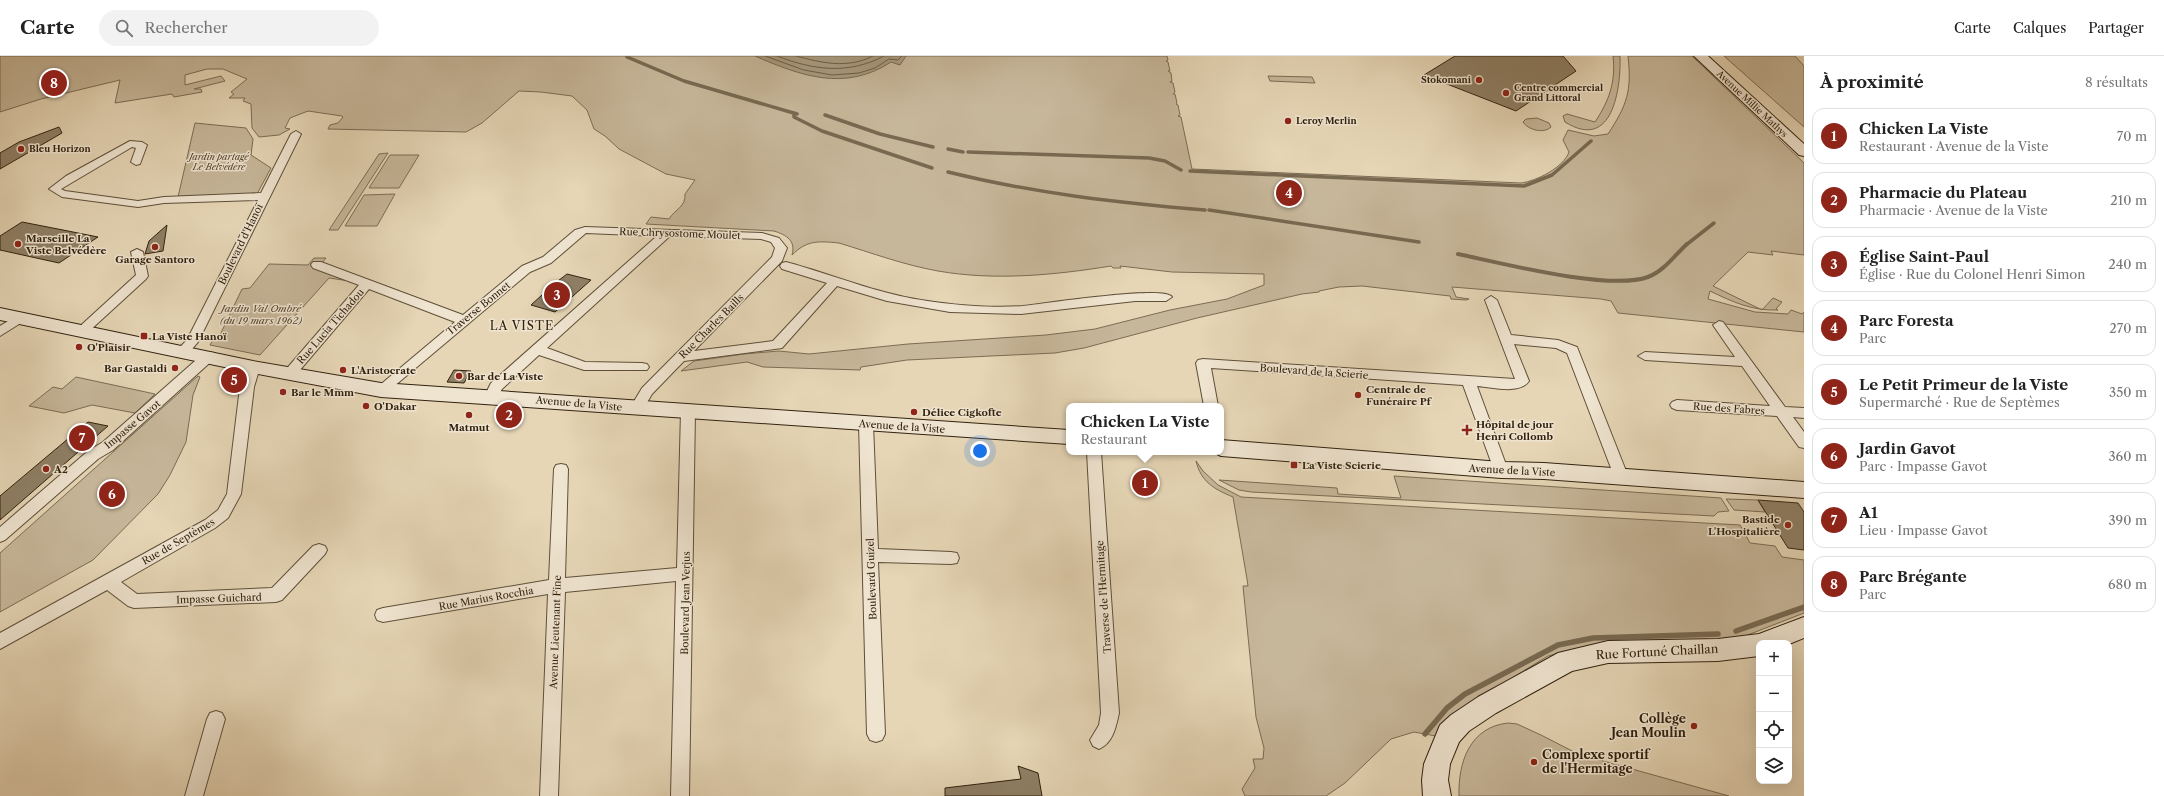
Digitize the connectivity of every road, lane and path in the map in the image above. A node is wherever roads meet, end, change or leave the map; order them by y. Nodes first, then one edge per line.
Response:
1 (1700, 56) edge
2 (1716, 56) edge
3 (296, 134) dead end
4 (1804, 135) edge
5 (1804, 152) edge
6 (136, 162) dead end
7 (264, 196) junction
8 (579, 232) joint
9 (668, 233) junction
10 (780, 244) joint
11 (137, 252) dead end
12 (317, 265) dead end
13 (786, 266) dead end
14 (835, 282) junction
15 (367, 283) junction
16 (1166, 298) dead end
17 (1490, 300) dead end
18 (0, 314) edge
19 (20, 318) junction
20 (463, 320) junction
21 (1719, 325) dead end
22 (82, 331) junction
23 (0, 332) edge
24 (1506, 339) junction
25 (537, 348) junction
26 (182, 352) junction
27 (209, 356) junction
28 (1645, 356) dead end
29 (680, 357) junction
30 (1746, 362) junction
31 (253, 367) junction
32 (642, 367) dead end
33 (288, 374) junction
34 (1469, 382) junction
35 (381, 390) junction
36 (491, 397) junction
37 (1210, 403) edge
38 (1677, 405) dead end
39 (637, 408) junction
40 (688, 411) junction
41 (1782, 411) junction
42 (1804, 413) edge
43 (866, 424) junction
44 (1066, 437) edge
45 (1804, 443) edge
46 (1224, 448) edge
47 (1094, 455) edge
48 (561, 469) dead end
49 (1501, 470) junction
50 (1621, 476) junction
51 (1804, 490) edge
52 (0, 536) edge
53 (319, 550) dead end
54 (870, 555) junction
55 (950, 558) dead end
56 (685, 574) junction
57 (107, 581) junction
58 (556, 586) junction
59 (383, 616) dead end
60 (1804, 627) edge
61 (1772, 640) edge
62 (0, 642) edge
63 (1756, 645) edge
64 (216, 719) dead end
65 (876, 734) dead end
66 (1099, 740) dead end
67 (194, 796) edge
68 (549, 796) edge
69 (680, 796) edge
70 (1437, 796) edge

1 - 5 street, Avenue Millie Mathys
2 - 4 street, Avenue Millie Mathys
3 - 7 street, Boulevard d'Hanoï
6 - 7 street
7 - 26 street, Boulevard d'Hanoï
8 - 9 street, Rue Chrysostome Moulet
8 - 20 street, Traverse Bonnet
9 - 10 street, Rue Chrysostome Moulet
9 - 25 street
10 - 29 street, Rue Charles Baills
11 - 22 street
12 - 15 street
13 - 14 street
14 - 16 street
14 - 29 street
15 - 20 street, Rue Lucia Tichadou
15 - 33 street, Rue Lucia Tichadou
17 - 24 street, Boulevard de la Scierie
18 - 19 street, Avenue de la Viste
19 - 22 street, Avenue de la Viste
19 - 23 street
20 - 35 street, Traverse Bonnet
21 - 30 street
22 - 26 street, Avenue de la Viste
24 - 34 street, Boulevard de la Scierie
24 - 50 street
25 - 32 street
25 - 36 street
26 - 27 street, Avenue de la Viste
27 - 31 street, Avenue de la Viste
27 - 52 street, Impasse Gavot
28 - 30 street
29 - 39 street, Rue Charles Baills
30 - 41 street
31 - 33 street, Avenue de la Viste
31 - 57 street, Rue de Septèmes
33 - 35 street, Avenue de la Viste
34 - 37 street, Boulevard de la Scierie
34 - 49 street
35 - 36 street, Avenue de la Viste
36 - 39 street, Avenue de la Viste
38 - 41 street, Rue des Fabres
39 - 40 street, Avenue de la Viste
40 - 43 street, Avenue de la Viste
40 - 56 street, Boulevard Jean Verjus
41 - 42 street, Rue des Fabres
41 - 45 street
43 - 44 street, Avenue de la Viste
43 - 54 street, Boulevard Guizel
46 - 49 street, Avenue de la Viste
47 - 66 street, Traverse de l'Hermitage
48 - 58 street, Avenue Lieutenant Fine
49 - 50 street, Avenue de la Viste
50 - 51 street, Avenue de la Viste
53 - 57 street, Impasse Guichard
54 - 55 street
54 - 65 street, Boulevard Guizel
56 - 58 street, Rue Marius Rocchia
56 - 69 street, Boulevard Jean Verjus
57 - 62 street, Rue de Septèmes
58 - 59 street, Rue Marius Rocchia
58 - 68 street, Avenue Lieutenant Fine
60 - 61 street
63 - 70 street, Rue Fortuné Chaillan
64 - 67 street

